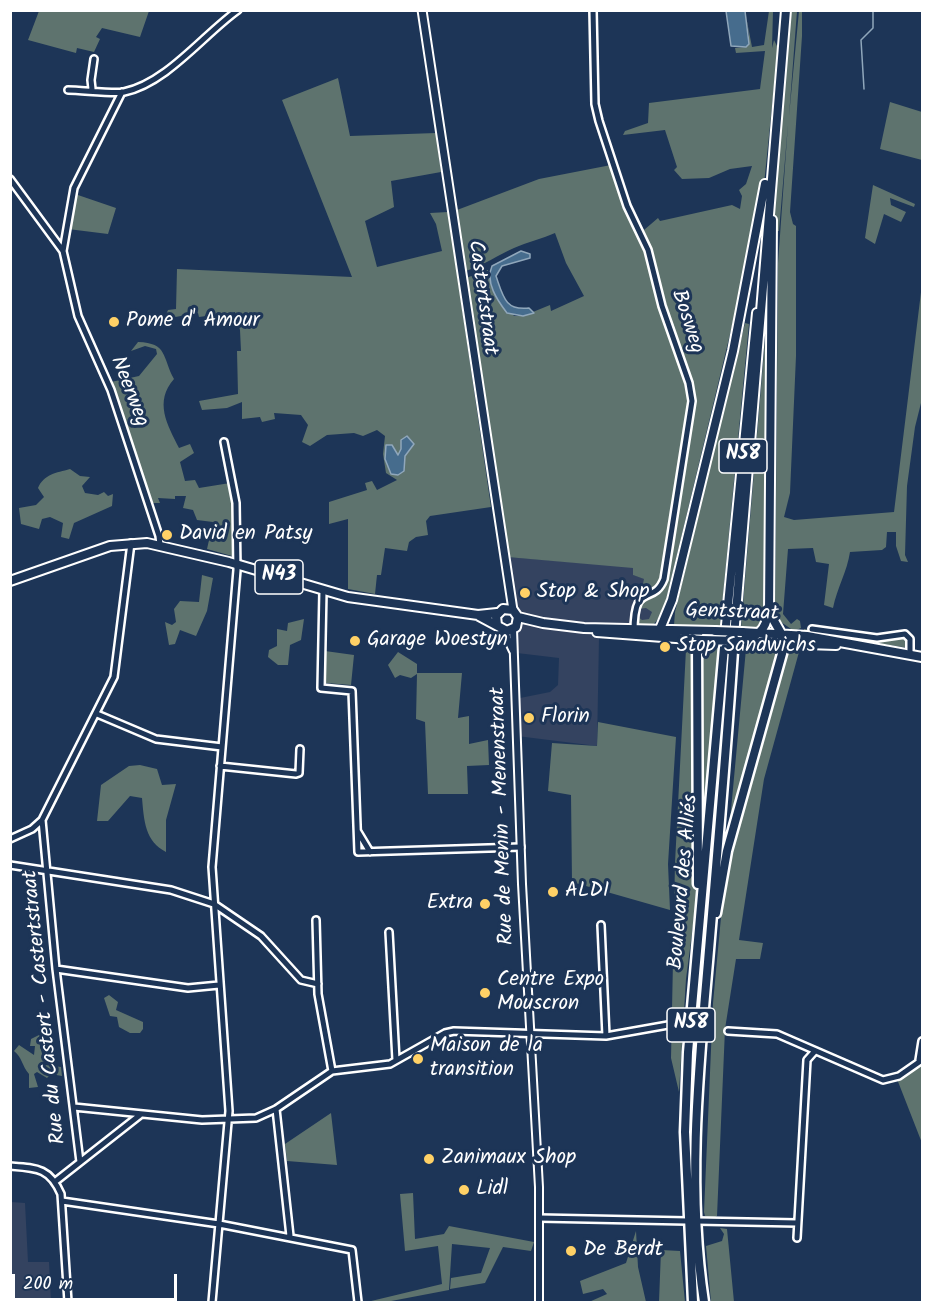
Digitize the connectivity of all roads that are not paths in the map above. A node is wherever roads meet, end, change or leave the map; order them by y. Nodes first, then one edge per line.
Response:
1 (238, 10) edge
2 (422, 10) edge
3 (593, 10) edge
4 (786, 10) edge
5 (94, 59) dead end
6 (92, 89) junction
7 (68, 90) dead end
8 (122, 92) junction
9 (772, 165) junction
10 (10, 179) edge
11 (63, 251) junction
12 (224, 442) dead end
13 (131, 543) junction
14 (160, 545) junction
15 (237, 564) junction
16 (10, 581) edge
17 (508, 589) junction
18 (323, 591) junction
19 (672, 600) junction
20 (769, 610) junction
21 (500, 611) junction
22 (478, 615) junction
23 (515, 620) junction
24 (500, 628) junction
25 (812, 628) dead end
26 (660, 629) junction
27 (672, 630) junction
28 (634, 632) junction
29 (781, 633) junction
30 (701, 636) junction
31 (758, 636) junction
32 (681, 638) junction
33 (732, 638) junction
34 (785, 643) junction
35 (877, 649) junction
36 (513, 651) junction
37 (910, 655) junction
38 (922, 657) edge
39 (97, 714) junction
40 (222, 747) junction
41 (300, 749) dead end
42 (220, 766) junction
43 (42, 820) junction
44 (357, 831) junction
45 (10, 839) edge
46 (521, 847) junction
47 (370, 852) junction
48 (10, 865) edge
49 (46, 872) junction
50 (214, 904) junction
51 (700, 918) junction
52 (316, 920) dead end
53 (601, 925) dead end
54 (711, 927) junction
55 (389, 932) dead end
56 (56, 969) junction
57 (318, 984) junction
58 (219, 985) junction
59 (668, 1024) dead end
60 (728, 1031) dead end
61 (530, 1035) junction
62 (606, 1036) junction
63 (922, 1041) edge
64 (815, 1051) junction
65 (396, 1060) junction
66 (921, 1060) edge
67 (332, 1071) junction
68 (74, 1107) junction
69 (276, 1109) junction
70 (140, 1115) junction
71 (229, 1120) junction
72 (80, 1162) junction
73 (10, 1166) edge
74 (56, 1181) junction
75 (62, 1201) junction
76 (539, 1218) junction
77 (687, 1221) junction
78 (697, 1221) junction
79 (797, 1223) junction
80 (219, 1224) junction
81 (290, 1236) junction
82 (797, 1238) dead end
83 (68, 1302) edge
84 (212, 1302) edge
85 (358, 1302) edge
86 (539, 1302) edge
87 (693, 1302) edge
88 (704, 1302) edge

1 - 8 street
2 - 17 main road, Castertstraat
3 - 28 street, Bosweg
4 - 9 main road, N58
5 - 6 street
6 - 7 street
6 - 8 street
8 - 11 street, Neerweg
9 - 19 main road, N58
9 - 20 main road, N58
9 - 33 main road, N58
10 - 11 street, Neerweg
11 - 14 street, Neerweg
12 - 15 street
13 - 14 main road, N43
13 - 16 main road, N43
13 - 39 street
14 - 15 main road, N43
15 - 18 main road, N43
15 - 40 street
17 - 21 main road, Castertstraat
17 - 23 main road, Castertstraat
18 - 22 main road, N43
18 - 44 street
19 - 26 main road
19 - 27 main road, N58
20 - 29 main road, N58
20 - 31 main road
21 - 22 main road, N43
21 - 23 main road, N43
21 - 24 main road
22 - 24 main road, N43
23 - 24 main road, N43
23 - 28 main road, N43
23 - 36 street, Rue de Menin - Menenstraat
24 - 36 street, Rue de Menin - Menenstraat
25 - 37 street
26 - 27 main road, Gentstraat / N43
26 - 28 main road, Gentstraat / N43
27 - 30 main road, Gentstraat / N43
27 - 32 main road
28 - 32 main road, N43
29 - 31 main road, Gentstraat / N43
29 - 34 main road, N58
29 - 35 main road, Gentstraat / N43
30 - 31 main road, Gentstraat / N43, bridge
30 - 32 main road, N43
30 - 33 main road, N43, bridge
30 - 51 highway, N58
31 - 33 main road, N43
31 - 34 main road, N43
33 - 51 highway, Boulevard des Alliés / N58
33 - 54 highway, Boulevard des Alliés / N58
34 - 35 main road, N43
34 - 54 highway, N58
35 - 37 main road, N43
36 - 46 street, Rue de Menin - Menenstraat
37 - 38 main road, N43
39 - 40 street
39 - 43 street
40 - 42 street
41 - 42 street
42 - 50 street
43 - 45 street
43 - 49 street, Rue du Castert - Castertstraat
44 - 47 street
44 - 47 street
46 - 47 street
46 - 61 street, Rue de Menin - Menenstraat
48 - 49 street
49 - 50 street
49 - 56 street, Rue du Castert - Castertstraat
50 - 57 street
50 - 58 street
51 - 77 highway, Boulevard des Alliés / N58
52 - 57 street
53 - 62 street
54 - 78 highway, Boulevard des Alliés / N58
55 - 65 street
56 - 58 street
56 - 68 street, Rue du Castert - Castertstraat
57 - 67 street
58 - 71 street
59 - 62 street
60 - 64 street
61 - 62 street
61 - 65 street
61 - 76 street, Rue de Menin - Menenstraat
63 - 66 street
64 - 66 street
64 - 79 street
65 - 67 street
67 - 69 street
68 - 70 street
68 - 72 street, Rue du Castert - Castertstraat
69 - 71 street
69 - 81 street
70 - 71 street
70 - 72 street
71 - 80 street
72 - 74 street
73 - 74 street
74 - 75 street
75 - 80 street
75 - 83 street
76 - 77 street
76 - 86 street, Rue de Menin - Menenstraat
77 - 87 highway, N58
78 - 79 street
78 - 88 highway, N58
79 - 82 street
80 - 81 street
80 - 84 street
81 - 85 street

